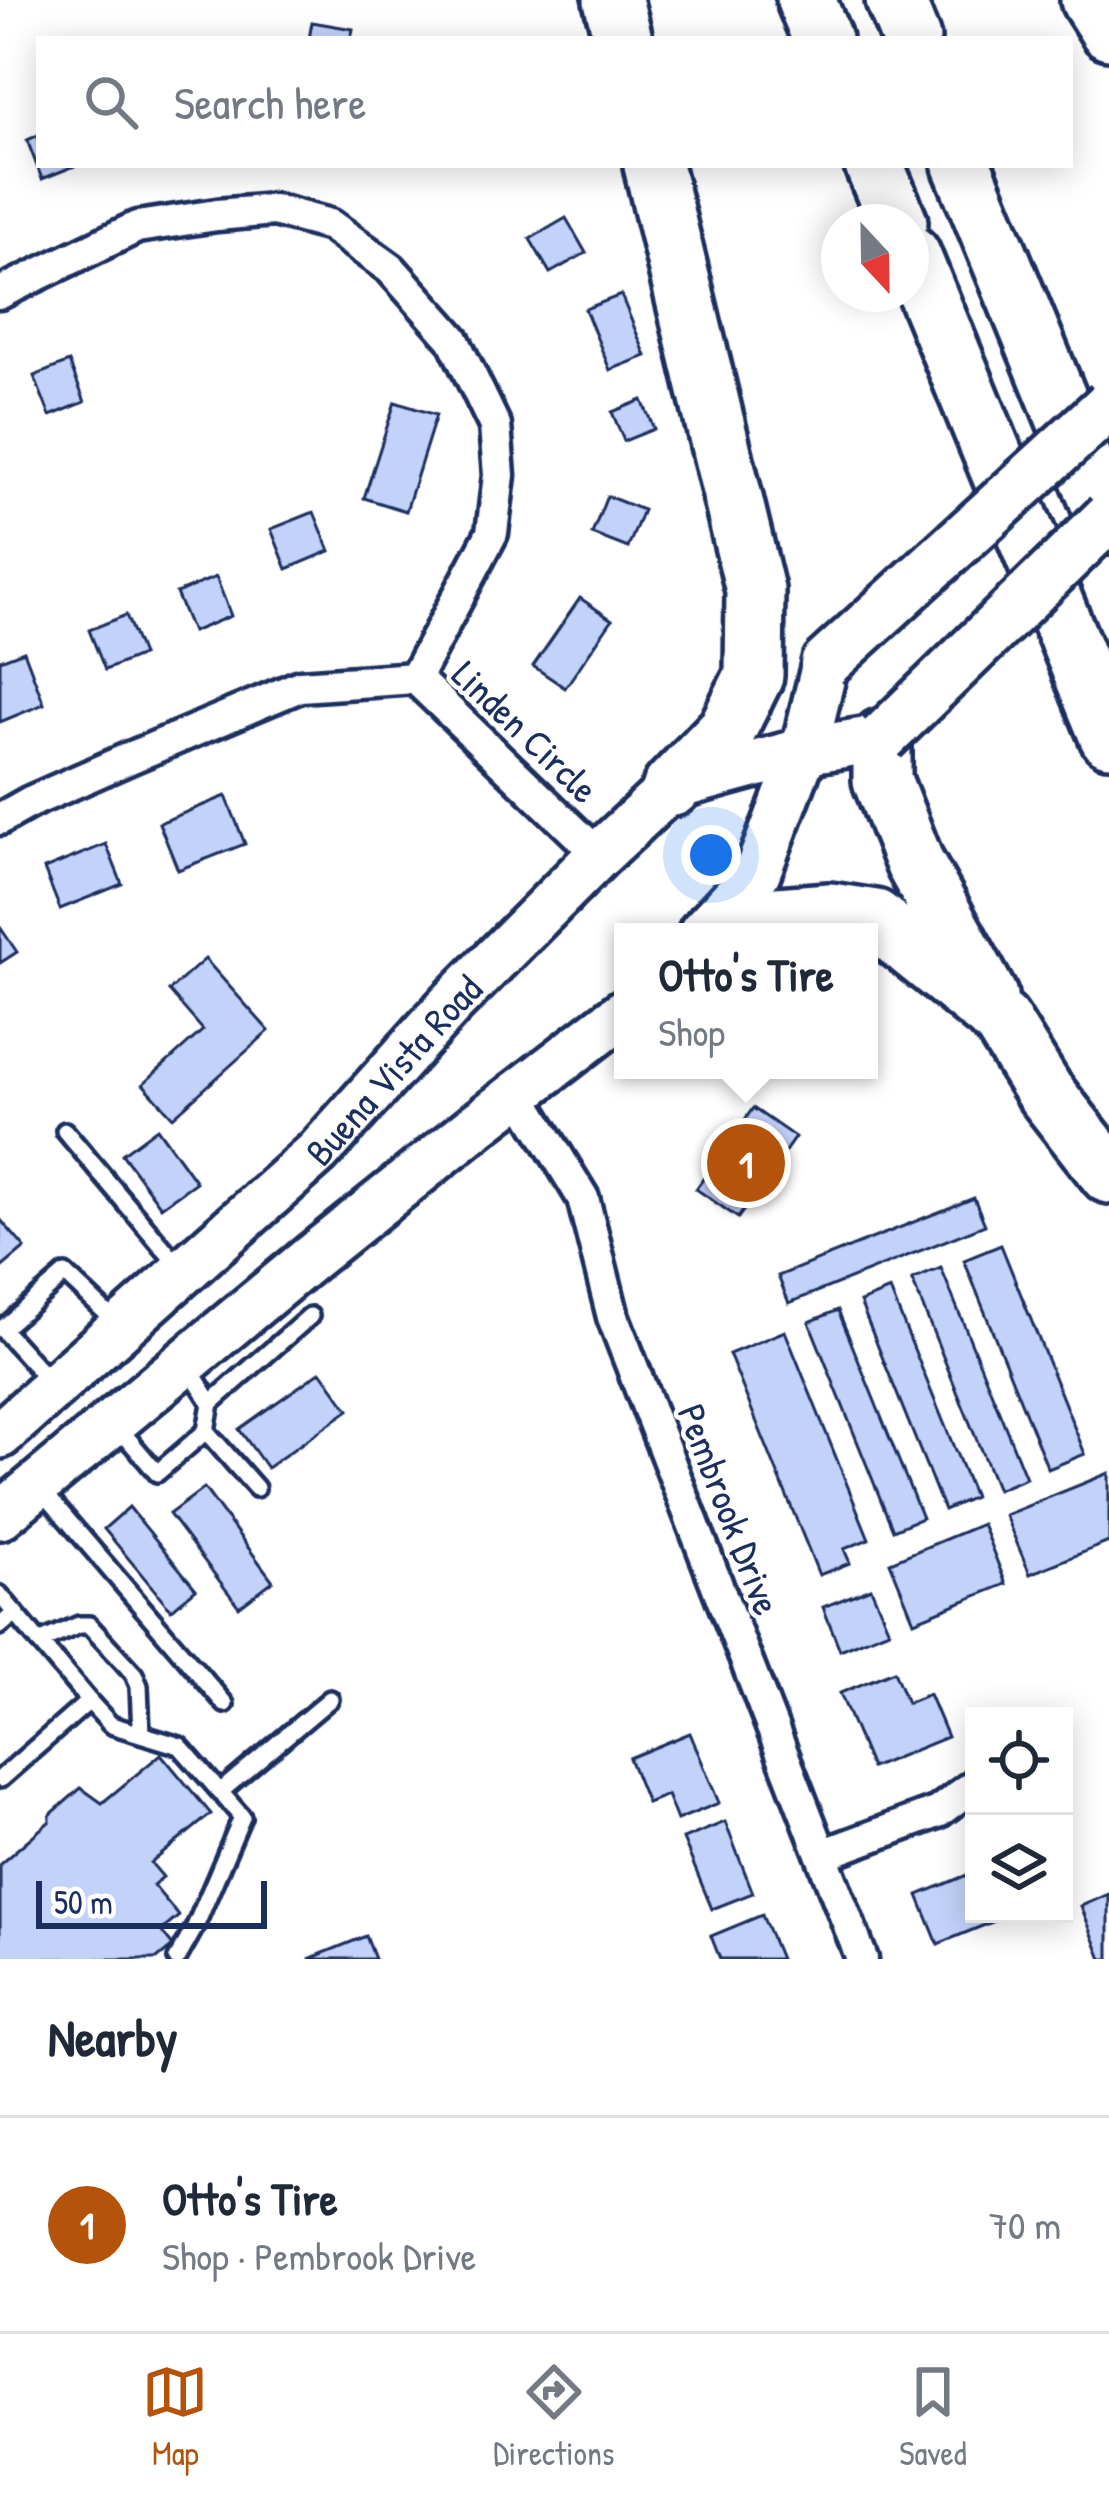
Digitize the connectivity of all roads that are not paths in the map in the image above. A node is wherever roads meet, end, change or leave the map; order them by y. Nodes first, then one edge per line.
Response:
1 (613, 0) edge
2 (806, 0) edge
3 (895, 0) edge
4 (1090, 0) edge
5 (1109, 30) edge
6 (621, 36) edge
7 (821, 36) edge
8 (909, 36) edge
9 (654, 168) edge
10 (875, 168) edge
11 (963, 168) edge
12 (890, 204) edge
13 (0, 293) edge
14 (929, 299) edge
15 (1109, 405) edge
16 (1109, 521) edge
17 (825, 664) joint
18 (415, 678) junction
19 (1109, 737) edge
20 (882, 738) junction
21 (805, 751) junction
22 (672, 787) junction
23 (0, 819) edge
24 (599, 855) junction
25 (710, 923) edge
26 (767, 923) edge
27 (614, 1020) edge
28 (1001, 1021) junction
29 (519, 1093) junction
30 (65, 1131) dead end
31 (1109, 1174) edge
32 (184, 1272) junction
33 (310, 1316) dead end
34 (122, 1328) junction
35 (185, 1362) junction
36 (56, 1388) junction
37 (211, 1403) junction
38 (113, 1421) junction
39 (4, 1422) edge
40 (206, 1431) junction
41 (36, 1484) junction
42 (256, 1488) dead end
43 (0, 1516) edge
44 (0, 1594) edge
45 (15, 1613) junction
46 (0, 1626) edge
47 (39, 1642) junction
48 (330, 1699) dead end
49 (88, 1701) junction
50 (225, 1704) dead end
51 (142, 1734) junction
52 (0, 1779) edge
53 (220, 1792) junction
54 (965, 1792) edge
55 (822, 1855) junction
56 (176, 1959) edge
57 (862, 1959) edge

1 - 6 highway
2 - 7 highway
3 - 8 highway
4 - 5 highway
9 - 22 highway
10 - 12 highway
11 - 16 highway
13 - 18 street, Linden Circle
14 - 19 highway
15 - 17 main road, bridge
16 - 20 main road, bridge
17 - 21 main road
18 - 23 street
18 - 24 street, Linden Circle
20 - 21 main road, Buena Vista Road
20 - 28 highway
21 - 22 main road, Buena Vista Road
21 - 25 main road
22 - 24 main road, Buena Vista Road
24 - 32 main road, Buena Vista Road
26 - 28 highway
27 - 29 main road, Buena Vista Road
28 - 31 highway
29 - 35 main road, Buena Vista Road
29 - 55 street, Pembrook Drive
30 - 32 lane
32 - 34 main road, Buena Vista Road
33 - 37 lane
34 - 36 main road, Buena Vista Road
34 - 36 lane
35 - 37 lane
35 - 38 main road, Buena Vista Road
36 - 39 main road, Buena Vista Road
37 - 40 lane
38 - 40 lane
38 - 41 main road, Buena Vista Road
40 - 42 lane
41 - 43 main road, Buena Vista Road
41 - 50 lane
44 - 45 lane
45 - 46 lane
45 - 47 lane
47 - 49 lane
47 - 51 lane
48 - 53 lane
49 - 51 lane
49 - 52 lane
51 - 53 lane
53 - 56 lane
54 - 55 street
55 - 57 street, Pembrook Drive

